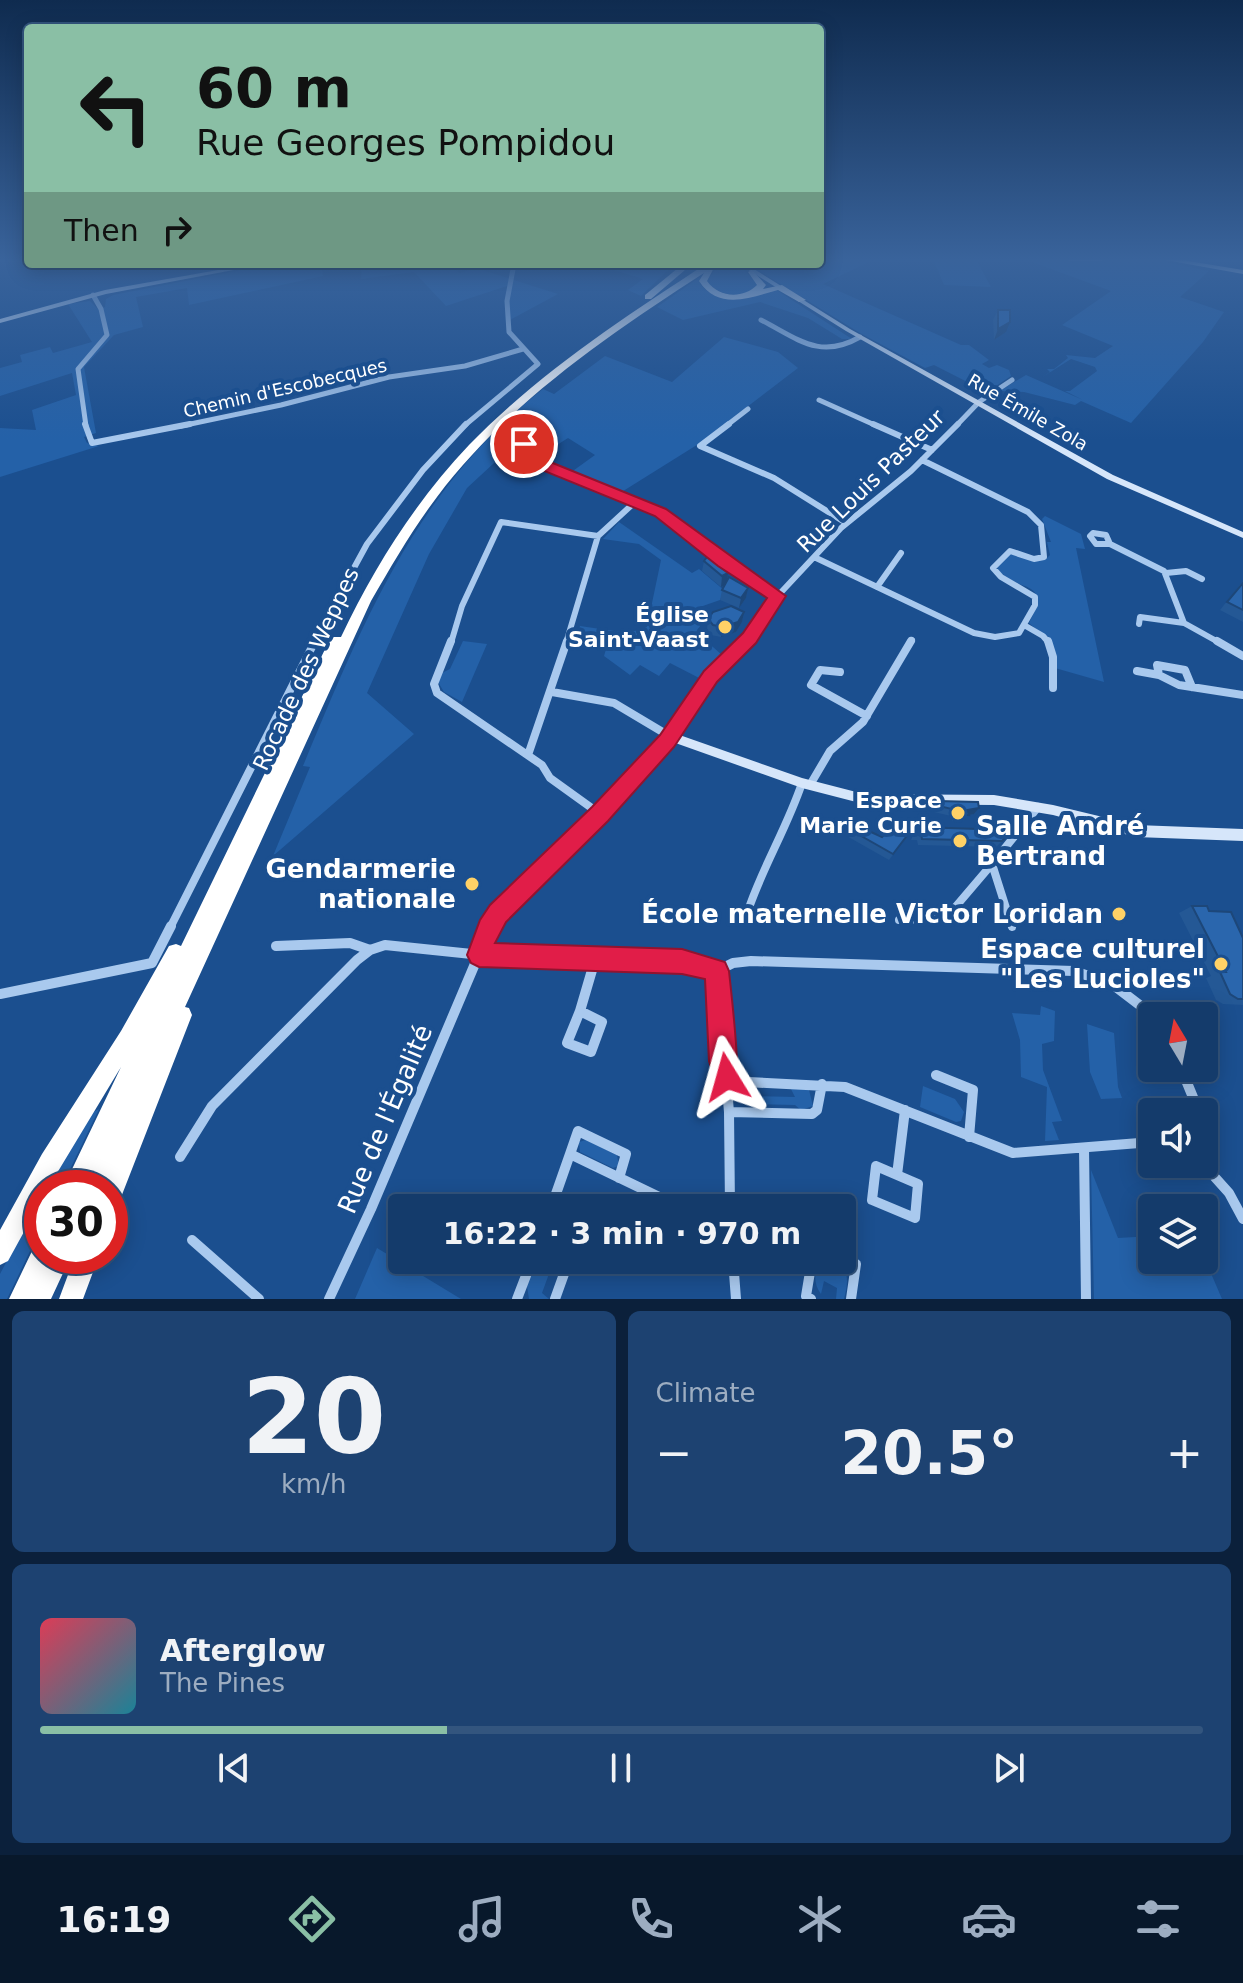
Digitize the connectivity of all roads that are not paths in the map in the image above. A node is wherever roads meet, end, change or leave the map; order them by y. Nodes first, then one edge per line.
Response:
1 (103, 320) edge
2 (508, 320) edge
3 (617, 320) edge
4 (633, 320) edge
5 (761, 320) dead end
6 (831, 320) edge
7 (859, 338) junction
8 (523, 349) junction
9 (1012, 380) dead end
10 (819, 400) dead end
11 (979, 402) junction
12 (748, 409) dead end
13 (529, 415) dead end
14 (932, 450) junction
15 (922, 460) junction
16 (635, 502) junction
17 (846, 523) junction
18 (1243, 535) edge
19 (598, 536) junction
20 (1110, 544) dead end
21 (901, 553) dead end
22 (814, 557) junction
23 (1166, 573) junction
24 (1202, 579) dead end
25 (877, 587) junction
26 (778, 596) junction
27 (1184, 623) junction
28 (1139, 624) dead end
29 (1024, 625) junction
30 (912, 640) dead end
31 (1243, 656) edge
32 (1137, 671) dead end
33 (840, 672) dead end
34 (1159, 675) junction
35 (1192, 687) junction
36 (1053, 688) dead end
37 (552, 692) junction
38 (1243, 695) edge
39 (867, 716) junction
40 (671, 737) junction
41 (528, 755) junction
42 (806, 784) junction
43 (1038, 807) junction
44 (600, 814) junction
45 (1243, 835) edge
46 (236, 849) junction
47 (992, 864) junction
48 (230, 889) junction
49 (750, 905) dead end
50 (899, 920) dead end
51 (1012, 927) dead end
52 (276, 946) dead end
53 (370, 950) junction
54 (479, 955) junction
55 (595, 960) junction
56 (717, 971) junction
57 (0, 994) edge
58 (1138, 1003) edge
59 (579, 1010) dead end
60 (936, 1075) dead end
61 (727, 1081) junction
62 (822, 1084) junction
63 (905, 1110) junction
64 (729, 1112) junction
65 (969, 1137) junction
66 (1138, 1143) edge
67 (1084, 1148) junction
68 (570, 1154) junction
69 (180, 1157) dead end
70 (83, 1170) edge
71 (99, 1170) edge
72 (121, 1170) edge
73 (897, 1175) junction
74 (619, 1178) junction
75 (1216, 1178) edge
76 (556, 1194) edge
77 (653, 1194) edge
78 (730, 1194) edge
79 (1243, 1219) edge
80 (192, 1240) dead end
81 (0, 1253) edge
82 (33, 1274) edge
83 (51, 1274) edge
84 (80, 1274) edge
85 (527, 1274) edge
86 (564, 1274) edge
87 (734, 1274) edge
88 (810, 1274) edge
89 (855, 1274) edge
90 (21, 1299) edge
91 (39, 1299) edge
92 (71, 1299) edge
93 (259, 1299) edge
94 (329, 1299) edge
95 (517, 1299) edge
96 (555, 1299) edge
97 (736, 1299) edge
98 (811, 1299) edge
99 (851, 1299) edge
100 (1086, 1299) edge

1 - 8 street, Chemin d'Escobecques
2 - 8 street
3 - 46 highway, Rocade des Weppes
4 - 48 highway, Rocade des Weppes
5 - 7 street
6 - 7 main road, Rue Émile Zola
7 - 11 main road, Rue Émile Zola
8 - 57 street
9 - 11 street, Rue Louis Pasteur
10 - 14 street
11 - 14 street, Rue Louis Pasteur
11 - 18 main road, Rue Émile Zola
12 - 17 street
13 - 16 street
14 - 15 street, Rue Louis Pasteur
15 - 17 street, Rue Louis Pasteur
15 - 29 street
16 - 19 street
16 - 26 street
17 - 22 street, Rue Louis Pasteur
19 - 37 street
19 - 41 street
20 - 23 street
21 - 25 street
22 - 25 street
22 - 26 street, Rue Louis Pasteur
23 - 24 street
23 - 27 street
25 - 29 street
26 - 40 street, Rue Louis Pasteur
27 - 28 street
27 - 31 street
29 - 36 street
30 - 39 street
32 - 34 street
33 - 39 street
34 - 35 street
34 - 35 street
35 - 38 street
37 - 40 street
37 - 41 street
39 - 42 street
40 - 42 main road
40 - 44 street, Rue Louis Pasteur
41 - 44 street
42 - 43 main road
42 - 49 street
43 - 45 main road
43 - 47 street
44 - 54 street, Rue de l'Égalité
46 - 70 highway, Rocade des Weppes
46 - 81 highway
47 - 50 street
47 - 51 street
48 - 71 highway, Rocade des Weppes
48 - 72 highway
52 - 53 street
53 - 54 street
53 - 69 street
54 - 55 street
54 - 94 street, Rue de l'Égalité
55 - 56 street
55 - 59 street
56 - 58 street
56 - 61 street
60 - 65 street
61 - 62 street
61 - 64 street
62 - 63 street
62 - 64 street
63 - 65 street
63 - 73 street
64 - 78 street
65 - 67 street
66 - 67 street
67 - 100 street
68 - 74 street
68 - 74 street
68 - 76 street
73 - 73 street
74 - 77 street
75 - 79 street
80 - 93 street
82 - 90 highway
83 - 91 highway
84 - 92 highway
85 - 95 street
86 - 96 street
87 - 97 street
88 - 98 street
89 - 99 street

